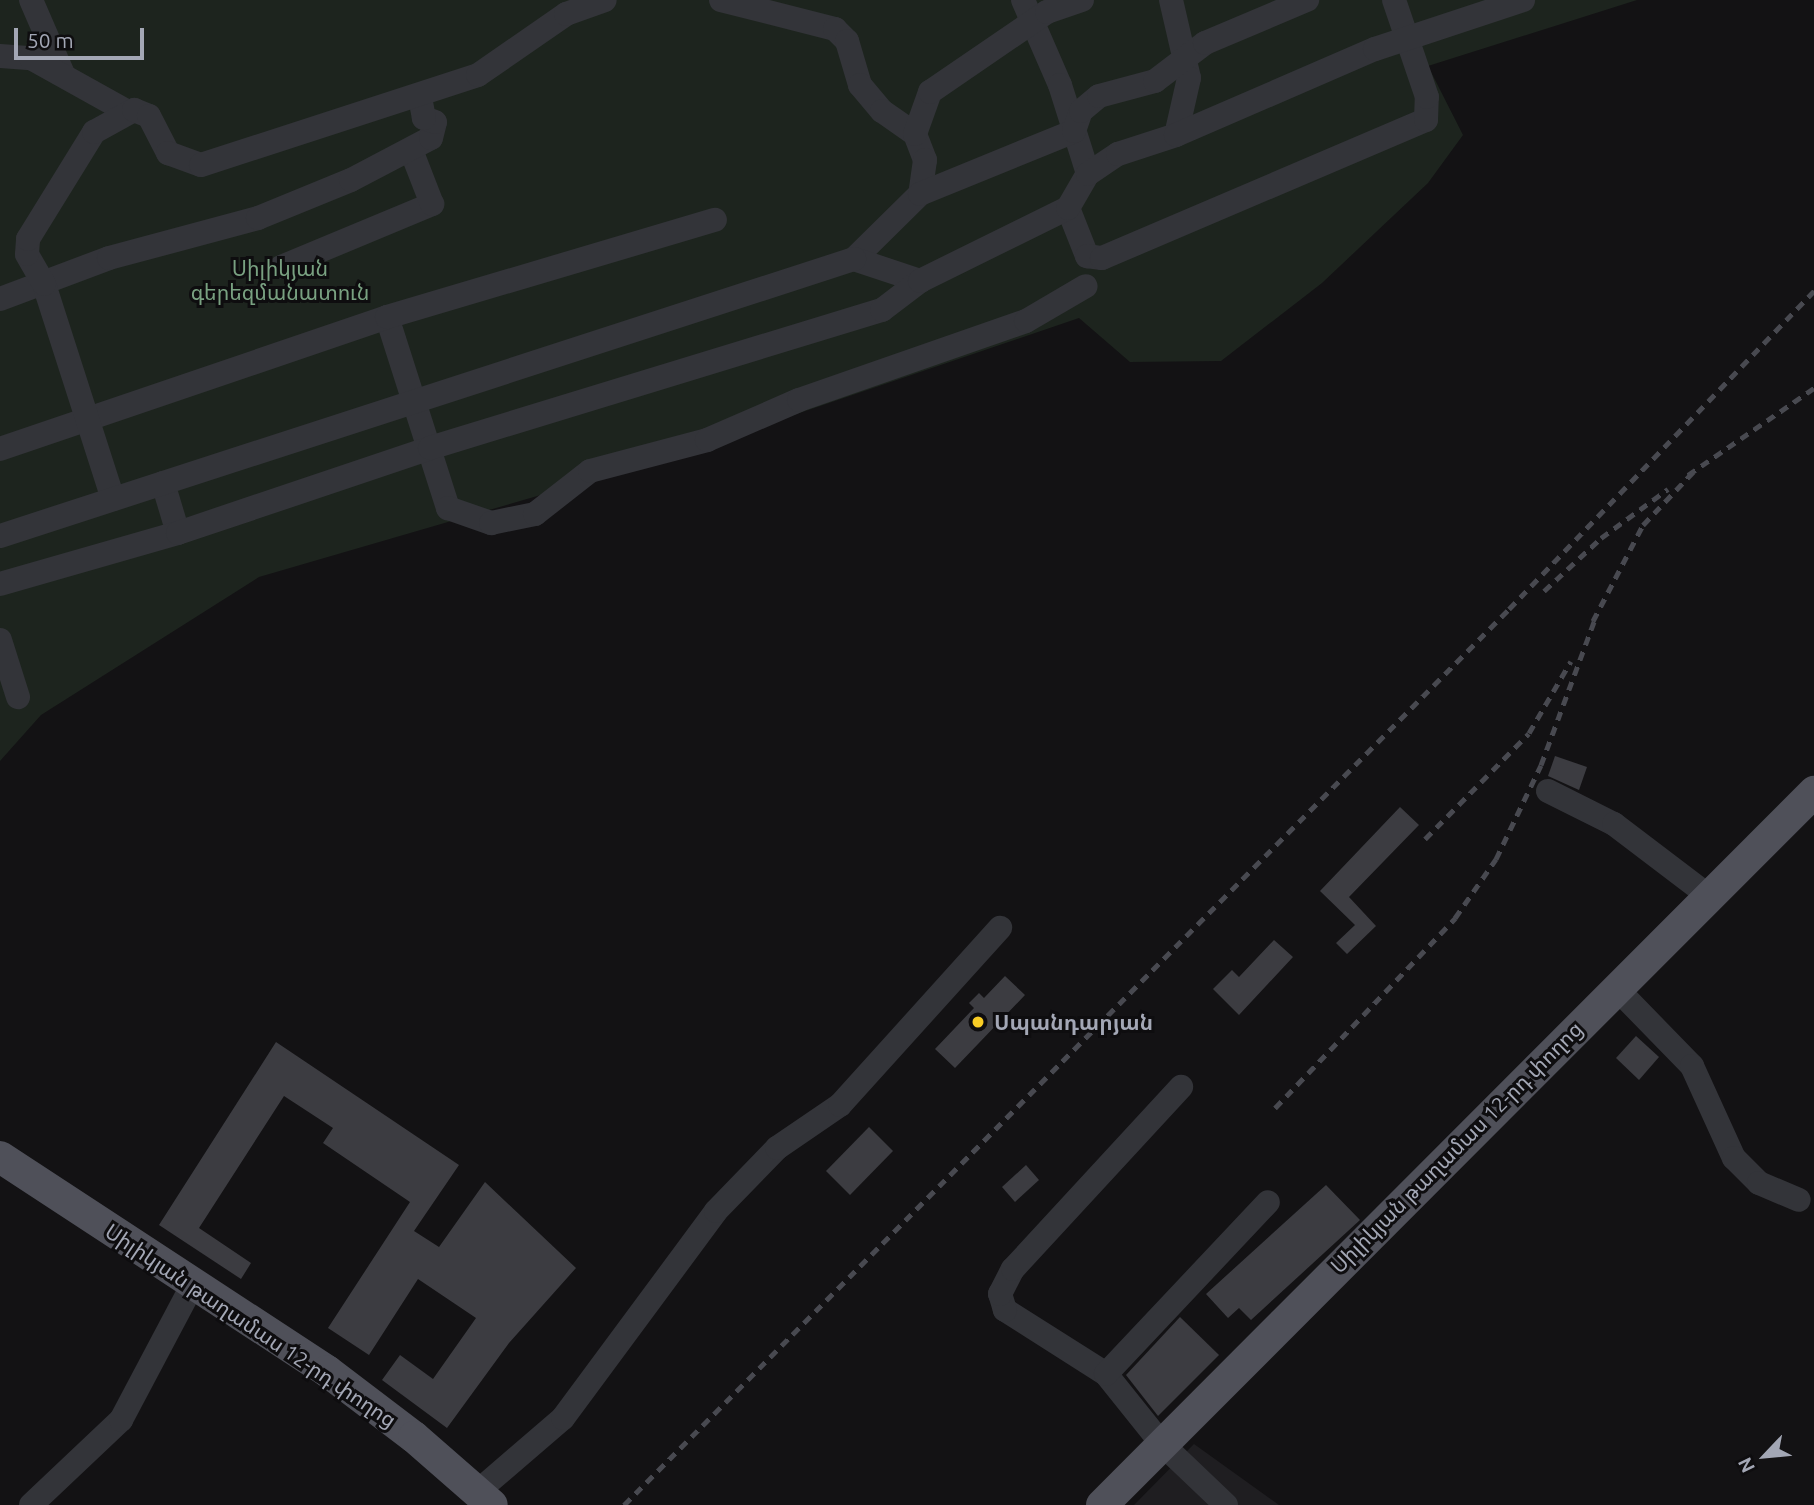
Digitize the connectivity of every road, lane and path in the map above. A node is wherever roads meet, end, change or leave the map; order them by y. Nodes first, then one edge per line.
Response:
1 (31, 0) edge
2 (605, 0) edge
3 (721, 0) edge
4 (1023, 0) edge
5 (1082, 0) edge
6 (1171, 0) edge
7 (1307, 0) edge
8 (1394, 0) edge
9 (1524, 0) edge
10 (1033, 24) junction
11 (1408, 38) junction
12 (0, 56) edge
13 (1186, 59) junction
14 (63, 74) junction
15 (420, 96) junction
16 (128, 112) junction
17 (1074, 131) junction
18 (915, 134) junction
19 (1176, 135) junction
20 (411, 150) junction
21 (1088, 174) junction
22 (920, 194) junction
23 (1068, 208) junction
24 (715, 220) dead end
25 (854, 259) junction
26 (281, 268) dead end
27 (920, 281) junction
28 (44, 284) junction
29 (1086, 286) dead end
30 (0, 299) edge
31 (387, 317) junction
32 (413, 400) junction
33 (86, 419) junction
34 (430, 448) junction
35 (0, 449) edge
36 (163, 483) junction
37 (113, 499) junction
38 (178, 533) junction
39 (0, 536) edge
40 (0, 584) edge
41 (0, 640) edge
42 (18, 697) dead end
43 (1548, 792) dead end
44 (1814, 792) edge
45 (1709, 896) junction
46 (1000, 929) dead end
47 (1616, 988) junction
48 (1181, 1087) dead end
49 (0, 1157) edge
50 (1799, 1200) dead end
51 (1268, 1202) dead end
52 (193, 1284) junction
53 (1106, 1374) junction
54 (1162, 1444) junction
55 (484, 1499) edge
56 (31, 1505) edge
57 (1102, 1505) edge
58 (1226, 1505) edge

1 - 14 lane
2 - 15 lane
3 - 18 lane
4 - 10 lane
5 - 10 lane
6 - 13 lane
7 - 13 lane
8 - 11 lane
9 - 11 lane
10 - 17 lane
10 - 18 lane
11 - 19 lane
11 - 23 lane
12 - 14 lane
13 - 17 lane
13 - 19 lane
14 - 16 lane
15 - 16 lane
15 - 20 lane
16 - 28 lane
17 - 21 lane
17 - 22 lane
18 - 22 lane
19 - 21 lane
20 - 26 lane
20 - 28 lane
21 - 23 lane
22 - 25 lane
23 - 27 lane
24 - 31 lane
25 - 27 lane
25 - 32 lane
27 - 34 lane
28 - 30 lane
28 - 33 lane
29 - 34 lane
31 - 32 lane
31 - 33 lane
32 - 34 lane
32 - 36 lane
33 - 35 lane
33 - 37 lane
34 - 38 lane
36 - 37 lane
36 - 38 lane
37 - 39 lane
38 - 40 lane
41 - 42 lane
43 - 45 lane
44 - 45 main road, Սիլիկյան թաղամաս 12-րդ փողոց
45 - 47 main road, Սիլիկյան թաղամաս 12-րդ փողոց
46 - 55 lane
47 - 50 lane
47 - 54 main road, Սիլիկյան թաղամաս 12-րդ փողոց
48 - 53 lane
49 - 52 main road, Սիլիկյան թաղամաս 12-րդ փողոց
51 - 53 lane
52 - 55 main road, Սիլիկյան թաղամաս 12-րդ փողոց
52 - 56 lane
53 - 54 lane
54 - 57 main road, Սիլիկյան թաղամաս 12-րդ փողոց
54 - 58 lane

